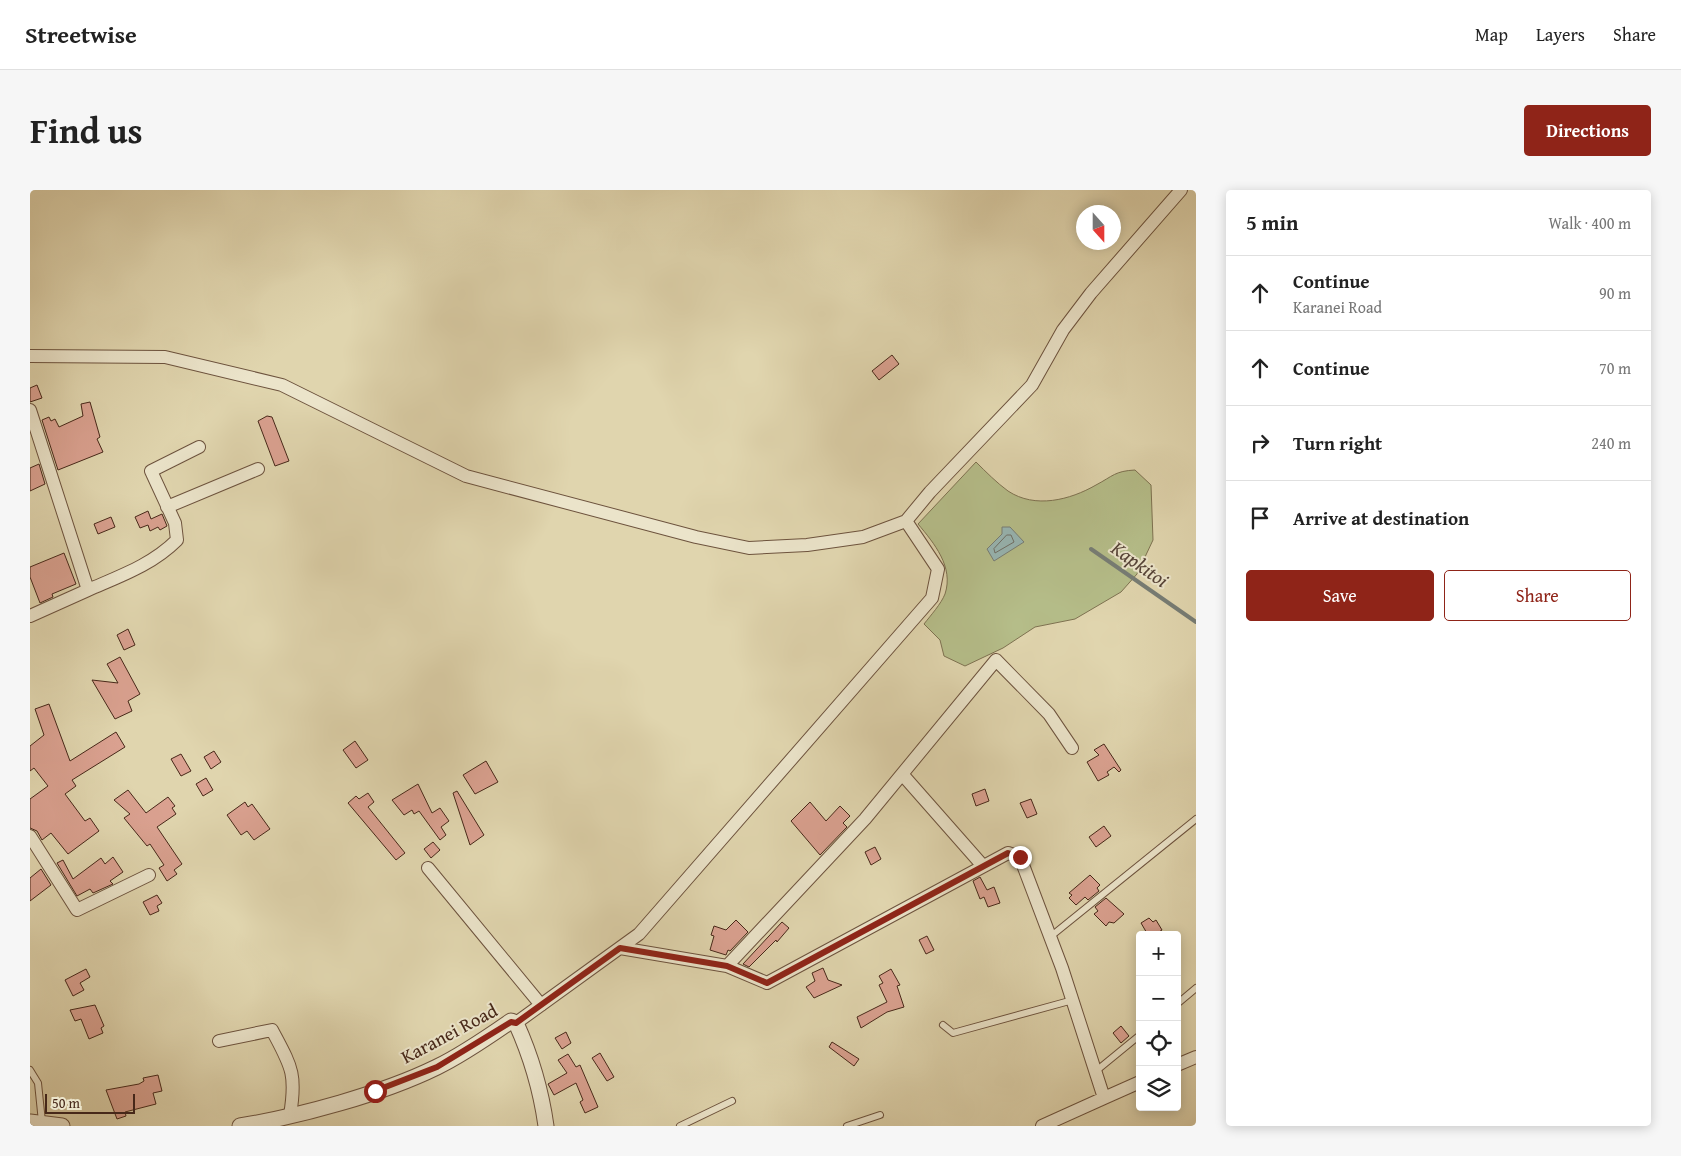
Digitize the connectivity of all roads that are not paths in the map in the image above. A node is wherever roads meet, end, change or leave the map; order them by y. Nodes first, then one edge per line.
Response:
1 (1180, 190) edge
2 (30, 356) edge
3 (30, 410) edge
4 (199, 447) dead end
5 (258, 469) dead end
6 (167, 506) junction
7 (906, 521) junction
8 (88, 590) junction
9 (30, 616) edge
10 (1072, 748) dead end
11 (902, 774) junction
12 (1196, 819) edge
13 (30, 836) edge
14 (983, 866) junction
15 (428, 868) dead end
16 (149, 874) dead end
17 (1050, 937) junction
18 (620, 948) junction
19 (727, 966) junction
20 (1196, 988) edge
21 (1073, 1000) junction
22 (1181, 1001) edge
23 (541, 1005) junction
24 (516, 1023) junction
25 (943, 1025) dead end
26 (1136, 1038) edge
27 (220, 1041) dead end
28 (1196, 1057) edge
29 (1181, 1063) edge
30 (30, 1070) edge
31 (1096, 1071) junction
32 (1136, 1084) edge
33 (1104, 1098) junction
34 (732, 1101) dead end
35 (880, 1114) dead end
36 (290, 1116) junction
37 (36, 1123) edge
38 (62, 1126) edge
39 (240, 1126) edge
40 (546, 1126) edge
41 (680, 1126) edge
42 (847, 1126) edge
43 (1042, 1126) edge

1 - 7 street
2 - 7 street
3 - 8 street
4 - 6 street
5 - 6 street
6 - 8 street
7 - 18 street
8 - 9 street
10 - 11 street
11 - 14 street
11 - 19 street
12 - 17 lane
13 - 16 street
14 - 17 street
14 - 19 street
15 - 23 street
17 - 21 street
18 - 19 street
18 - 23 street
20 - 22 lane
21 - 25 lane
21 - 31 street
23 - 24 street
24 - 36 street, Karanei Road
24 - 40 street, Karanei Road
26 - 31 lane
27 - 36 street
28 - 29 street
30 - 37 lane
31 - 33 street
32 - 33 street
33 - 43 street
34 - 41 lane
35 - 42 lane
36 - 39 street, Karanei Road
37 - 38 street

